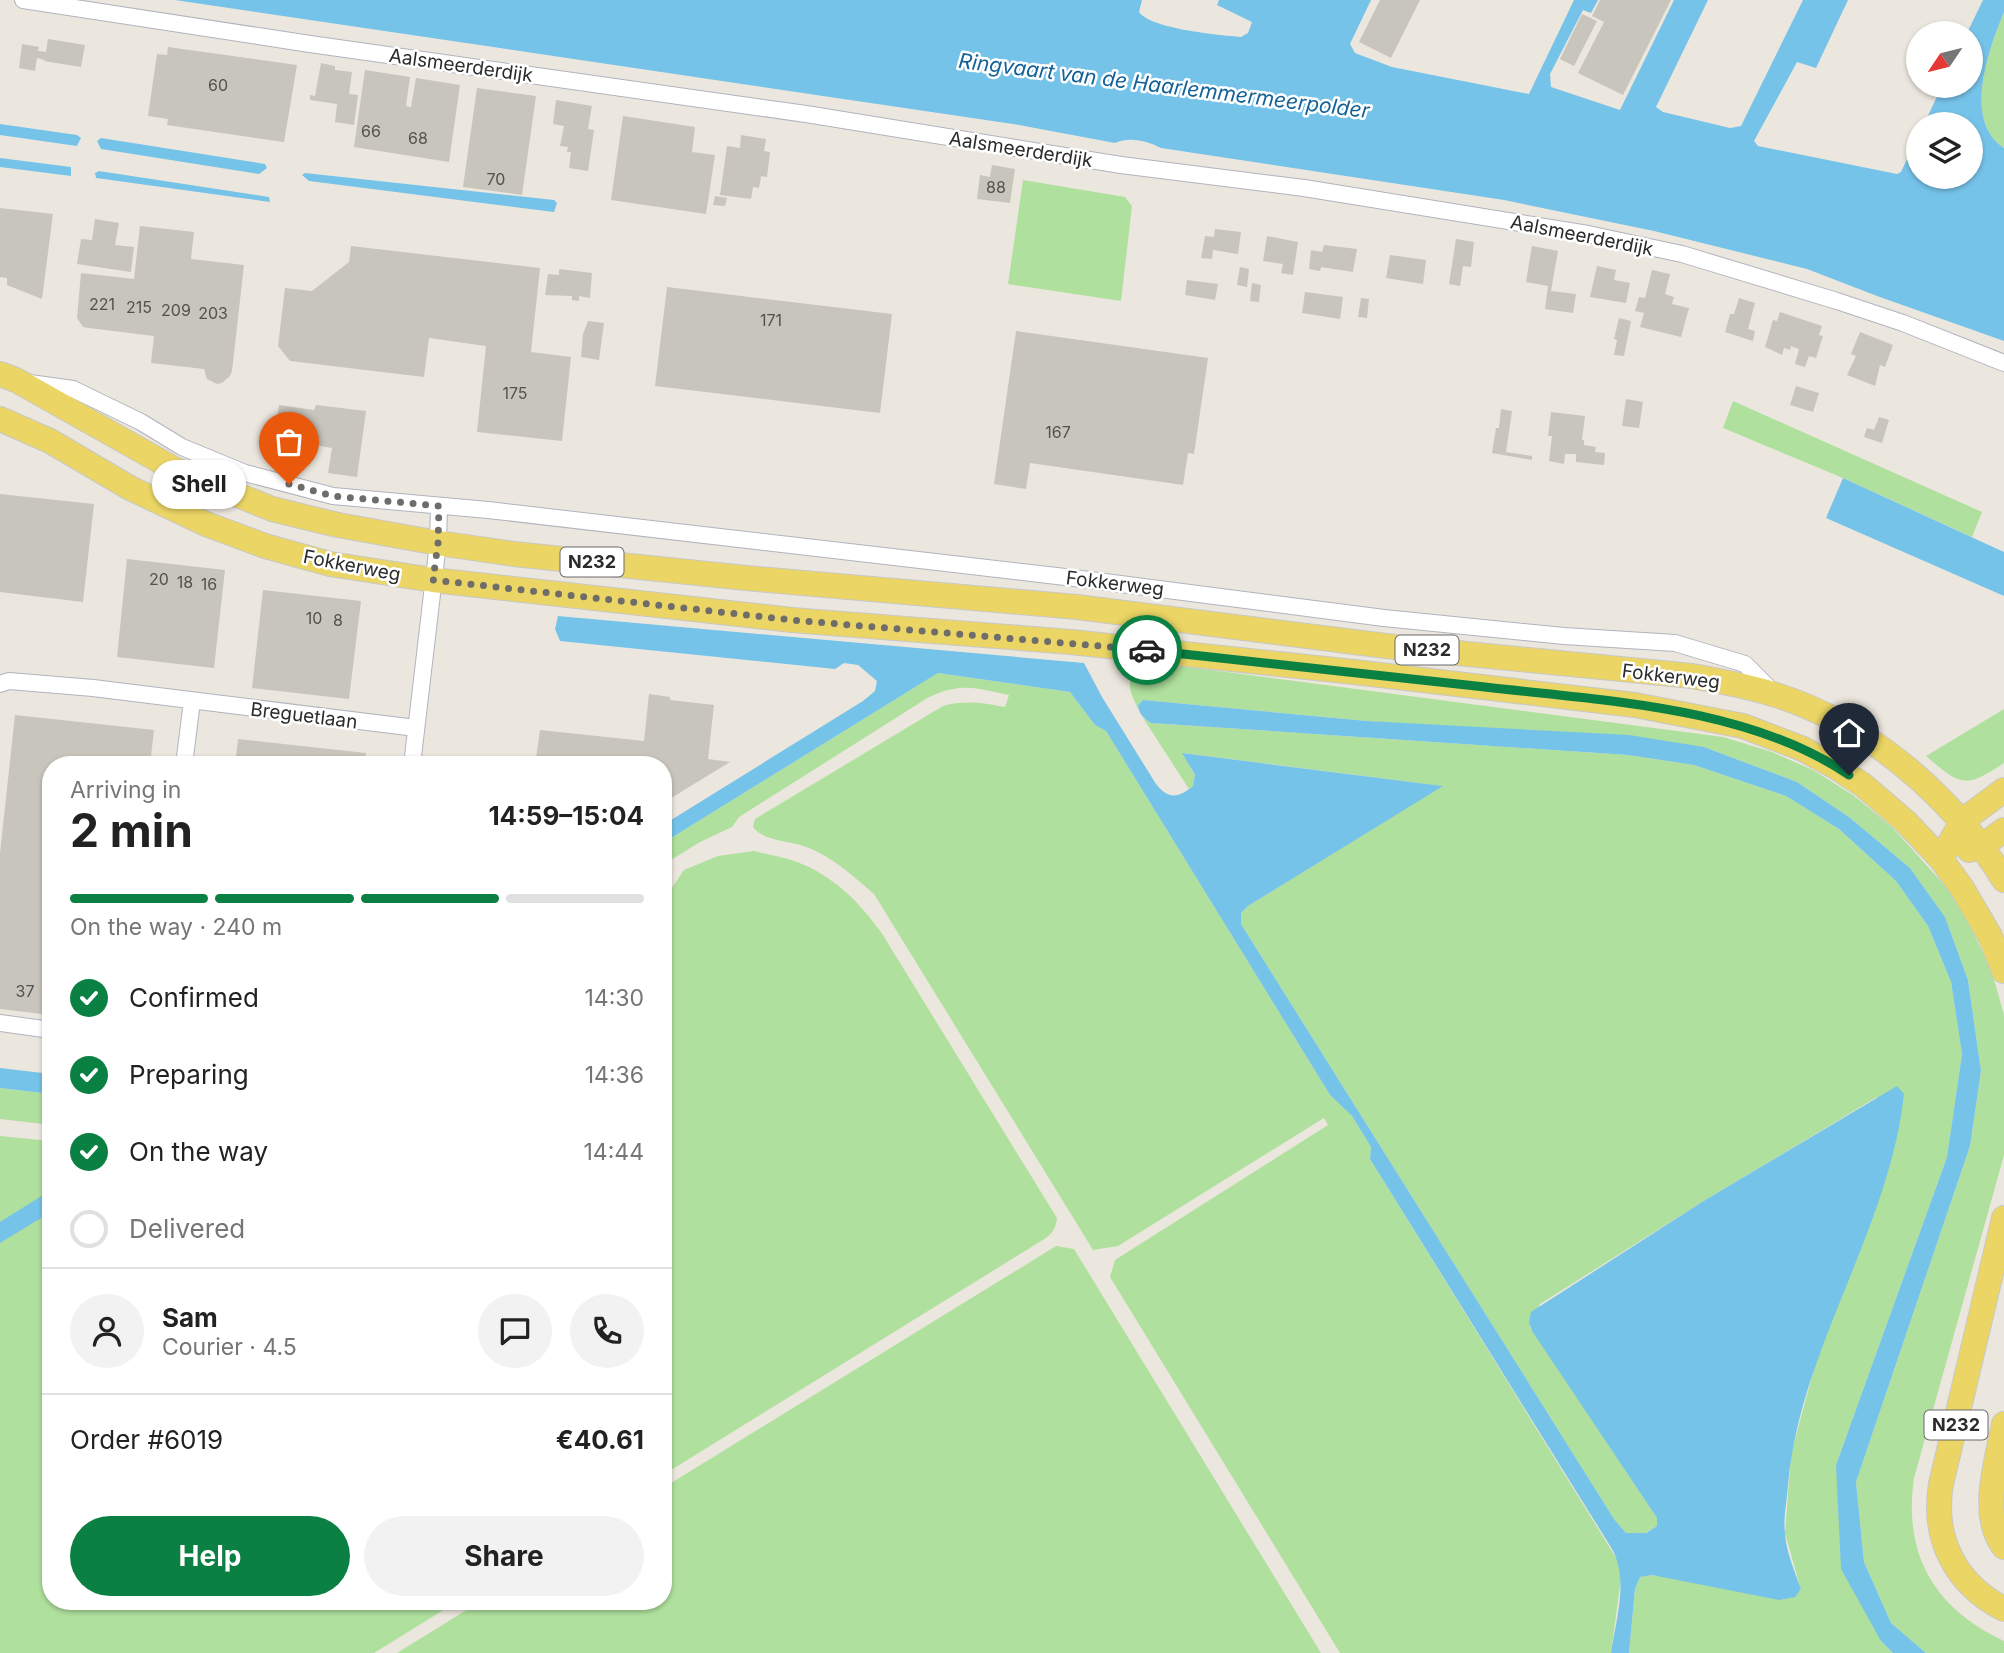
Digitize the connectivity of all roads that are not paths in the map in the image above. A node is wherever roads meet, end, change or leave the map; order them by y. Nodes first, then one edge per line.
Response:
1 (23, 0) edge
2 (2004, 363) edge
3 (8, 377) edge
4 (0, 419) edge
5 (439, 506) junction
6 (438, 543) junction
7 (433, 580) junction
8 (0, 684) edge
9 (1776, 695) junction
10 (192, 701) junction
11 (416, 729) junction
12 (185, 756) edge
13 (413, 756) edge
14 (2004, 790) edge
15 (1962, 821) junction
16 (2004, 830) edge
17 (1982, 846) junction
18 (1941, 859) junction
19 (2004, 880) edge
20 (2004, 971) edge
21 (0, 1023) edge
22 (42, 1029) edge
23 (2004, 1218) edge
24 (2004, 1424) edge
25 (2004, 1547) edge
26 (2004, 1609) edge

1 - 2 street, Aalsmeerderdijk
3 - 5 street, Fokkerweg
3 - 6 main road, Fokkerweg / N232
4 - 7 main road, Fokkerweg / N232
5 - 6 street
5 - 9 street, Fokkerweg
6 - 7 street
6 - 9 main road, Fokkerweg / N232
7 - 11 street
7 - 18 main road, Fokkerweg / N232
8 - 10 street, Breguetlaan
9 - 15 main road, Fokkerweg / N232
10 - 11 street, Breguetlaan
10 - 12 street
11 - 13 street
14 - 15 main road
15 - 17 main road, Fokkerweg / N232
15 - 18 main road
16 - 17 main road
17 - 18 main road
17 - 19 main road, Fokkerweg / N232
18 - 20 main road, Fokkerweg / N232
21 - 22 street
23 - 26 main road, N232
24 - 25 main road, N232

